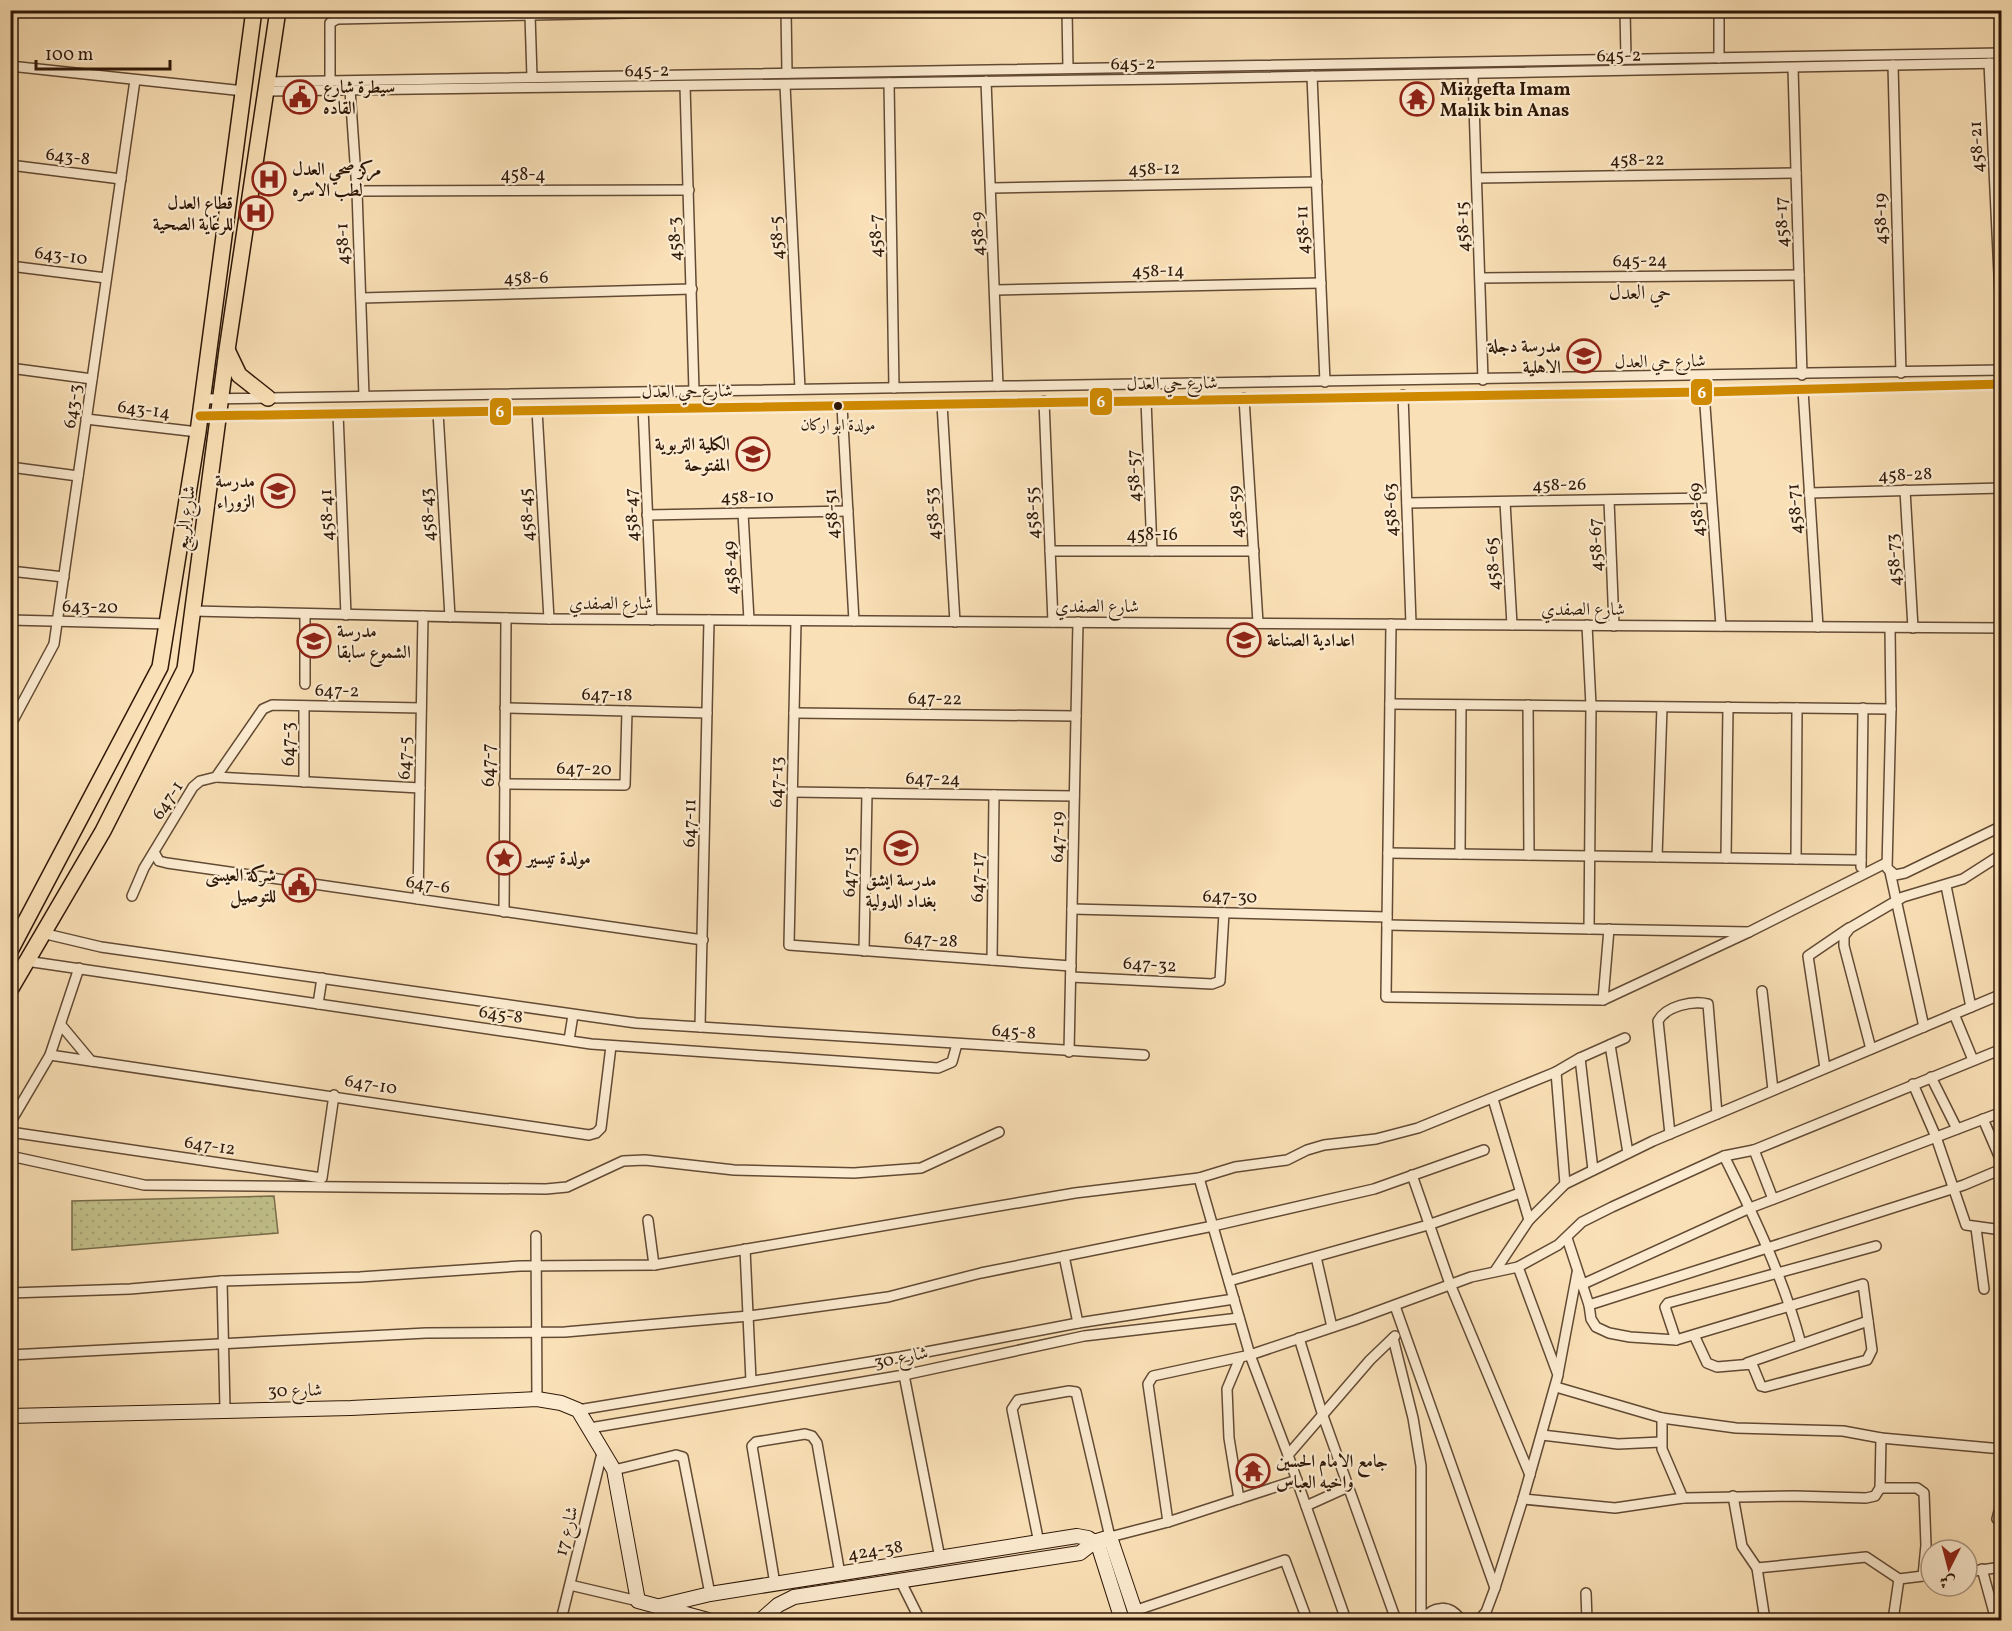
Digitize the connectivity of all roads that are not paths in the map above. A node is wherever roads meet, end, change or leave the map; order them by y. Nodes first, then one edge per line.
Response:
1 (254, 10) edge
2 (278, 10) edge
3 (777, 10) edge
4 (786, 10) edge
5 (1067, 10) edge
6 (1625, 10) edge
7 (1719, 10) edge
8 (435, 14) edge
9 (530, 15) junction
10 (2001, 53) edge
11 (1626, 58) junction
12 (1719, 58) junction
13 (1954, 58) junction
14 (1989, 63) junction
15 (2001, 63) edge
16 (1893, 65) junction
17 (10, 66) edge
18 (1169, 66) junction
19 (1068, 68) junction
20 (1793, 69) junction
21 (942, 70) junction
22 (787, 73) junction
23 (1473, 74) junction
24 (1312, 76) junction
25 (532, 77) junction
26 (1168, 79) junction
27 (135, 80) junction
28 (330, 81) junction
29 (986, 81) junction
30 (942, 82) junction
31 (889, 83) junction
32 (785, 85) junction
33 (685, 86) junction
34 (266, 87) junction
35 (350, 90) junction
36 (244, 92) junction
37 (10, 165) edge
38 (1796, 173) junction
39 (1477, 178) junction
40 (121, 179) junction
41 (1317, 182) junction
42 (992, 188) junction
43 (689, 190) junction
44 (357, 191) junction
45 (10, 266) edge
46 (1799, 276) junction
47 (106, 278) junction
48 (1480, 279) junction
49 (1321, 283) junction
50 (692, 289) junction
51 (996, 290) junction
52 (361, 297) junction
53 (2001, 338) edge
54 (227, 350) junction
55 (10, 368) edge
56 (2001, 370) edge
57 (1900, 372) junction
58 (1802, 375) junction
59 (92, 379) junction
60 (1544, 379) junction
61 (1483, 380) junction
62 (1325, 382) junction
63 (2001, 384) edge
64 (1104, 385) junction
65 (998, 386) junction
66 (894, 388) junction
67 (800, 389) junction
68 (1803, 390) junction
69 (694, 391) junction
70 (1704, 392) junction
71 (1545, 393) junction
72 (495, 394) junction
73 (1403, 395) junction
74 (364, 396) junction
75 (348, 397) junction
76 (268, 398) junction
77 (1244, 398) junction
78 (202, 399) junction
79 (221, 399) junction
80 (1106, 400) junction
81 (1146, 400) junction
82 (1044, 401) junction
83 (942, 404) junction
84 (842, 406) junction
85 (643, 408) junction
86 (495, 410) junction
87 (537, 410) junction
88 (438, 412) junction
89 (338, 413) junction
90 (349, 413) junction
91 (200, 416) junction
92 (219, 416) junction
93 (86, 419) junction
94 (198, 432) junction
95 (10, 467) edge
96 (78, 476) junction
97 (2001, 488) edge
98 (1905, 490) junction
99 (1809, 493) junction
100 (1711, 498) junction
101 (1609, 500) junction
102 (1505, 502) junction
103 (1407, 503) junction
104 (848, 511) junction
105 (743, 513) junction
106 (647, 515) junction
107 (1254, 550) junction
108 (1050, 551) junction
109 (1152, 551) junction
110 (10, 571) edge
111 (64, 578) junction
112 (193, 611) junction
113 (304, 614) junction
114 (346, 615) junction
115 (423, 616) junction
116 (450, 617) junction
117 (506, 618) junction
118 (549, 619) junction
119 (10, 620) edge
120 (652, 620) junction
121 (709, 620) junction
122 (749, 620) junction
123 (796, 621) junction
124 (854, 621) junction
125 (57, 622) junction
126 (955, 622) junction
127 (1053, 622) junction
128 (1078, 622) junction
129 (1258, 623) junction
130 (169, 624) junction
131 (1391, 624) junction
132 (1411, 624) junction
133 (1512, 625) junction
134 (1587, 626) junction
135 (1614, 626) junction
136 (1720, 626) junction
137 (1818, 627) junction
138 (1890, 628) junction
139 (1913, 628) junction
140 (2001, 628) edge
141 (305, 684) dead end
142 (1390, 704) junction
143 (1461, 705) junction
144 (1528, 705) junction
145 (304, 706) junction
146 (1591, 706) junction
147 (1662, 707) junction
148 (1728, 707) junction
149 (15, 708) edge
150 (422, 708) junction
151 (505, 708) junction
152 (1797, 708) junction
153 (1863, 708) junction
154 (1891, 709) junction
155 (627, 711) junction
156 (794, 712) junction
157 (707, 713) junction
158 (1076, 716) junction
159 (257, 717) joint
160 (10, 726) edge
161 (216, 777) junction
162 (304, 782) junction
163 (504, 784) junction
164 (420, 788) junction
165 (792, 792) junction
166 (867, 793) junction
167 (994, 795) junction
168 (1074, 796) junction
169 (2001, 826) edge
170 (154, 852) junction
171 (1388, 853) junction
172 (1460, 854) junction
173 (1529, 855) junction
174 (1591, 856) junction
175 (1657, 857) junction
176 (1726, 858) junction
177 (2001, 858) edge
178 (1796, 860) junction
179 (1861, 861) junction
180 (1888, 867) junction
181 (1861, 875) junction
182 (1946, 886) junction
183 (132, 896) dead end
184 (418, 899) junction
185 (1895, 900) junction
186 (1072, 909) junction
187 (504, 912) junction
188 (1224, 913) junction
189 (1387, 921) junction
190 (1850, 928) junction
191 (1589, 929) junction
192 (1609, 929) junction
193 (16, 930) edge
194 (1749, 932) junction
195 (42, 933) junction
196 (703, 940) junction
197 (789, 945) joint
198 (10, 951) edge
199 (864, 951) junction
200 (992, 960) junction
201 (26, 961) junction
202 (1071, 966) junction
203 (79, 969) junction
204 (1071, 977) junction
205 (322, 978) junction
206 (10, 990) edge
207 (1762, 991) dead end
208 (2001, 994) edge
209 (1604, 1000) junction
210 (318, 1004) junction
211 (1971, 1007) junction
212 (1954, 1014) junction
213 (573, 1015) junction
214 (61, 1025) junction
215 (700, 1027) junction
216 (1924, 1027) junction
217 (1625, 1038) dead end
218 (569, 1040) junction
219 (957, 1044) junction
220 (1610, 1045) junction
221 (611, 1046) junction
222 (1871, 1049) junction
223 (2001, 1049) edge
224 (1069, 1052) junction
225 (50, 1055) junction
226 (1144, 1055) dead end
227 (1580, 1058) junction
228 (1973, 1060) junction
229 (91, 1061) junction
230 (1825, 1068) junction
231 (1556, 1072) junction
232 (1932, 1077) junction
233 (1913, 1084) junction
234 (1773, 1090) junction
235 (334, 1095) junction
236 (1493, 1099) junction
237 (2001, 1112) edge
238 (1717, 1114) junction
239 (1983, 1119) junction
240 (10, 1123) edge
241 (1957, 1129) junction
242 (10, 1132) edge
243 (999, 1132) dead end
244 (1670, 1134) junction
245 (1936, 1137) junction
246 (1484, 1150) dead end
247 (1754, 1150) junction
248 (1628, 1153) junction
249 (10, 1156) edge
250 (1724, 1156) junction
251 (2001, 1163) edge
252 (2001, 1168) edge
253 (1593, 1170) junction
254 (1412, 1175) junction
255 (1199, 1178) junction
256 (1565, 1184) junction
257 (1955, 1188) junction
258 (1520, 1192) junction
259 (1773, 1199) junction
260 (1750, 1208) junction
261 (648, 1220) dead end
262 (1528, 1220) junction
263 (1428, 1225) junction
264 (1213, 1226) junction
265 (1976, 1228) junction
266 (2001, 1230) edge
267 (536, 1236) dead end
268 (1567, 1238) junction
269 (1876, 1246) dead end
270 (1769, 1247) junction
271 (746, 1249) junction
272 (1064, 1256) junction
273 (1316, 1257) junction
274 (654, 1265) junction
275 (535, 1266) junction
276 (1518, 1267) junction
277 (1495, 1271) junction
278 (1577, 1273) junction
279 (1779, 1273) junction
280 (222, 1281) junction
281 (1229, 1281) junction
282 (1450, 1284) junction
283 (1581, 1285) junction
284 (1984, 1289) dead end
285 (10, 1293) edge
286 (1234, 1299) junction
287 (1589, 1305) junction
288 (1790, 1305) junction
289 (1395, 1306) junction
290 (749, 1316) junction
291 (1239, 1318) junction
292 (1868, 1321) junction
293 (1078, 1323) junction
294 (1332, 1327) junction
295 (1401, 1329) junction
296 (537, 1332) junction
297 (1694, 1335) junction
298 (1299, 1338) junction
299 (1393, 1338) junction
300 (1676, 1340) junction
301 (222, 1344) junction
302 (1801, 1344) junction
303 (919, 1353) junction
304 (10, 1355) edge
305 (1250, 1355) junction
306 (1240, 1358) junction
307 (1748, 1363) junction
308 (922, 1372) junction
309 (904, 1375) junction
310 (1558, 1375) junction
311 (751, 1381) junction
312 (1556, 1387) junction
313 (537, 1400) junction
314 (225, 1409) junction
315 (578, 1410) junction
316 (10, 1416) edge
317 (1323, 1416) junction
318 (1662, 1418) junction
319 (590, 1428) junction
320 (1542, 1435) junction
321 (1881, 1438) junction
322 (1661, 1442) junction
323 (603, 1449) junction
324 (2001, 1449) edge
325 (1288, 1455) junction
326 (614, 1470) junction
327 (1530, 1475) junction
328 (1297, 1480) junction
329 (1348, 1487) junction
330 (1880, 1488) junction
331 (1733, 1496) junction
332 (1683, 1498) junction
333 (1239, 1499) junction
334 (1523, 1499) junction
335 (2001, 1500) edge
336 (1306, 1506) junction
337 (1997, 1518) dead end
338 (1168, 1522) junction
339 (1926, 1538) edge
340 (1100, 1540) junction
341 (1039, 1543) junction
342 (940, 1558) junction
343 (2001, 1567) edge
344 (1757, 1568) junction
345 (1982, 1569) junction
346 (1979, 1570) edge
347 (840, 1574) junction
348 (1919, 1576) edge
349 (1899, 1579) junction
350 (792, 1581) junction
351 (901, 1582) junction
352 (775, 1584) junction
353 (570, 1585) junction
354 (1495, 1588) junction
355 (1586, 1593) dead end
356 (710, 1594) junction
357 (794, 1597) junction
358 (638, 1601) junction
359 (660, 1606) junction
360 (1136, 1616) edge
361 (766, 1618) edge
362 (561, 1620) edge
363 (708, 1620) edge
364 (920, 1620) edge
365 (1122, 1620) edge
366 (1303, 1620) edge
367 (1346, 1620) edge
368 (1396, 1620) edge
369 (1421, 1620) edge
370 (1461, 1620) edge
371 (1479, 1620) edge
372 (1587, 1620) edge
373 (1765, 1620) edge
374 (1893, 1620) edge
375 (1996, 1620) edge

1 - 36 main road, شارع الربيع
2 - 34 main road, شارع الربيع
3 - 9 street
4 - 22 street
5 - 19 street
6 - 11 street
7 - 12 street
8 - 9 street
8 - 28 street
9 - 25 street
10 - 13 street, 645-2
11 - 12 street, 645-2
11 - 18 street, 645-2
12 - 13 street, 645-2
13 - 14 street, 645-2
13 - 16 street, 645-2
14 - 15 street, 645-2
14 - 53 street, 458-21
16 - 20 street, 645-2
16 - 57 street, 458-19
17 - 27 street
18 - 19 street, 645-2
18 - 26 street
19 - 21 street, 645-2
20 - 23 street, 645-2
20 - 38 street, 458-17
21 - 22 street, 645-2
21 - 30 street
22 - 25 street, 645-2
23 - 24 street, 645-2
23 - 39 street, 458-15
24 - 26 street, 645-2
24 - 41 street, 458-11
25 - 28 street, 645-2
26 - 29 street, 645-2
27 - 36 street
27 - 40 street, 643-3
28 - 34 street, 645-2
29 - 30 street, 645-2
29 - 42 street, 458-9
30 - 31 street, 645-2
31 - 32 street, 645-2
31 - 66 street, 458-7
32 - 33 street, 645-2
32 - 67 street, 458-5
33 - 35 street, 645-2
33 - 43 street, 458-3
34 - 35 street, 645-2
34 - 54 main road, شارع الربيع
35 - 44 street, 458-1
36 - 78 main road, شارع الربيع
37 - 40 street, 643-8
38 - 39 street, 458-22
38 - 46 street, 458-17
39 - 48 street, 458-15
40 - 47 street, 643-3
41 - 42 street, 458-12
41 - 49 street, 458-11
42 - 51 street, 458-9
43 - 44 street, 458-4
43 - 50 street, 458-3
44 - 52 street, 458-1
45 - 47 street, 643-10
46 - 48 street, 645-24
46 - 58 street, 458-17
47 - 59 street, 643-3
48 - 61 street, 458-15
49 - 51 street, 458-14
49 - 62 street, 458-11
50 - 52 street, 458-6
50 - 69 street, 458-3
51 - 65 street, 458-9
52 - 74 street, 458-1
54 - 76 main road
54 - 79 main road, شارع الربيع
55 - 59 street
56 - 57 street, شارع حي العدل
57 - 58 street, شارع حي العدل
58 - 60 street, شارع حي العدل
59 - 93 street, 643-3
60 - 61 street, شارع حي العدل
60 - 71 street
61 - 62 street, شارع حي العدل
62 - 64 street, شارع حي العدل
63 - 68 street, شارع حي العدل
64 - 65 street, شارع حي العدل
64 - 80 street
65 - 66 street, شارع حي العدل
66 - 67 street, شارع حي العدل
67 - 69 street, شارع حي العدل
68 - 70 street, شارع حي العدل
68 - 99 street, 458-71
69 - 72 street, شارع حي العدل
70 - 71 street, شارع حي العدل
70 - 100 street, 458-69
71 - 73 street, شارع حي العدل
72 - 74 street, شارع حي العدل
72 - 86 street
73 - 77 street, شارع حي العدل
73 - 103 street, 458-63
74 - 75 street, شارع حي العدل
75 - 76 street, شارع حي العدل
75 - 90 street
76 - 79 street, شارع حي العدل
77 - 81 street, شارع حي العدل
77 - 107 street, 458-59
78 - 79 street, شارع حي العدل
78 - 91 main road, شارع الربيع
79 - 92 main road, شارع الربيع
80 - 81 street, شارع حي العدل
80 - 82 street, شارع حي العدل
81 - 109 street, 458-57
82 - 83 street, شارع حي العدل
82 - 108 street, 458-55
83 - 84 street, شارع حي العدل
83 - 126 street, 458-53
84 - 85 street, شارع حي العدل
84 - 104 street, 458-51
85 - 87 street, شارع حي العدل
85 - 106 street, 458-47
86 - 87 street, شارع حي العدل
86 - 88 street, شارع حي العدل
87 - 118 street, 458-45
88 - 90 street, شارع حي العدل
88 - 116 street, 458-43
89 - 90 street, شارع حي العدل
89 - 92 street, شارع حي العدل
89 - 114 street, 458-41
91 - 92 street, شارع حي العدل
91 - 94 main road, شارع الربيع
92 - 112 main road, شارع الربيع
93 - 94 street, 643-14
93 - 96 street, 643-3
94 - 130 main road, شارع الربيع
95 - 96 street
96 - 111 street, 643-3
97 - 98 street, 458-28
98 - 99 street, 458-28
98 - 139 street, 458-73
99 - 137 street, 458-71
100 - 101 street, 458-26
100 - 136 street, 458-69
101 - 102 street, 458-26
101 - 135 street, 458-67
102 - 103 street, 458-26
102 - 133 street, 458-65
103 - 132 street, 458-63
104 - 105 street, 458-10
104 - 124 street, 458-51
105 - 106 street, 458-10
105 - 122 street, 458-49
106 - 120 street, 458-47
107 - 109 street, 458-16
107 - 129 street, 458-59
108 - 109 street, 458-16
108 - 127 street, 458-55
110 - 111 street
111 - 125 street, 643-3
112 - 113 street, شارع الصفدي
112 - 195 main road, شارع الربيع
113 - 114 street, شارع الصفدي
113 - 141 street
114 - 115 street, شارع الصفدي
115 - 116 street, شارع الصفدي
115 - 150 street, 647-5
116 - 117 street, شارع الصفدي
117 - 118 street, شارع الصفدي
117 - 151 street, 647-7
118 - 120 street, شارع الصفدي
119 - 125 street, 643-20
120 - 121 street, شارع الصفدي
121 - 122 street, شارع الصفدي
121 - 157 street, 647-11
122 - 123 street, شارع الصفدي
123 - 124 street, شارع الصفدي
123 - 156 street, 647-13
124 - 126 street, شارع الصفدي
125 - 130 street, 643-20
125 - 149 street, 643-3
126 - 127 street, شارع الصفدي
127 - 128 street, شارع الصفدي
128 - 129 street, شارع الصفدي
128 - 158 street, 647-19
129 - 131 street, شارع الصفدي
130 - 193 main road, شارع الربيع
131 - 132 street, شارع الصفدي
131 - 142 street
132 - 133 street, شارع الصفدي
133 - 134 street, شارع الصفدي
134 - 135 street, شارع الصفدي
134 - 146 street
135 - 136 street, شارع الصفدي
136 - 137 street, شارع الصفدي
137 - 138 street, شارع الصفدي
138 - 139 street, شارع الصفدي
138 - 154 street
139 - 140 street, شارع الصفدي
142 - 143 street
142 - 171 street
143 - 144 street
143 - 172 street
144 - 146 street
144 - 173 street
145 - 150 street, 647-2
145 - 159 street, 647-2
145 - 162 street, 647-3
146 - 147 street
146 - 174 street
147 - 148 street
147 - 175 street
148 - 152 street
148 - 176 street
149 - 160 street, 643-3
150 - 164 street, 647-5
151 - 155 street, 647-18
151 - 163 street, 647-7
152 - 153 street
152 - 178 street
153 - 154 street
153 - 179 street
154 - 180 street
155 - 157 street, 647-18
155 - 163 street, 647-20
156 - 158 street, 647-22
156 - 165 street, 647-13
157 - 196 street, 647-11
158 - 168 street, 647-19
159 - 161 street, 647-1
161 - 162 street
161 - 170 street, 647-1
162 - 164 street
163 - 187 street, 647-7
164 - 184 street, 647-5
165 - 166 street, 647-24
165 - 197 street, 647-13
166 - 167 street, 647-24
166 - 199 street, 647-15
167 - 168 street, 647-24
167 - 200 street, 647-17
168 - 186 street, 647-19
169 - 180 street
170 - 183 street, 647-1
170 - 184 street, 647-6
171 - 172 street
171 - 189 street
172 - 173 street
173 - 174 street
174 - 175 street
174 - 191 street
175 - 176 street
176 - 178 street
177 - 182 street
178 - 179 street
179 - 181 street
180 - 181 street
180 - 185 street
181 - 194 street
182 - 185 street
182 - 211 street
184 - 187 street, 647-6
185 - 190 street
185 - 216 street
186 - 188 street, 647-30
186 - 202 street, 647-19
187 - 196 street, 647-6
188 - 189 street, 647-30
188 - 204 street, 647-32
189 - 191 street, 647-30
189 - 209 street
190 - 222 street
190 - 230 street
191 - 192 street, 647-30
192 - 194 street, 647-30
192 - 209 street
193 - 198 main road, شارع الربيع
194 - 209 street
195 - 201 main road, شارع الربيع
195 - 205 street, 645-8
196 - 215 street, 647-11
197 - 199 street, 647-28
199 - 200 street, 647-28
200 - 202 street, 647-28
201 - 203 street, 645-8
201 - 206 main road, شارع الربيع
202 - 204 street, 647-19
203 - 210 street, 645-8
203 - 214 street
204 - 224 street, 647-19
205 - 210 street
205 - 213 street, 645-8
207 - 234 street
208 - 211 street
210 - 218 street, 645-8
211 - 212 street
212 - 216 street
212 - 228 street
213 - 215 street, 645-8
213 - 218 street
214 - 225 street
214 - 229 street
215 - 219 street, 645-8
216 - 222 street
217 - 220 street
218 - 221 street, 645-8
219 - 221 street, 645-8
219 - 224 street, 645-8
220 - 227 street
220 - 248 street
221 - 235 street, 647-10
222 - 230 street
223 - 228 street
224 - 226 street, 645-8
225 - 229 street, 647-10
225 - 240 street
227 - 231 street
227 - 253 street
228 - 232 street
229 - 235 street, 647-10
230 - 234 street
231 - 236 street
231 - 256 street
232 - 233 street
232 - 241 street
233 - 245 street
233 - 247 street
234 - 238 street
235 - 242 street, 647-12
236 - 255 street
236 - 258 street
237 - 239 street
238 - 244 street
238 - 244 street
239 - 241 street
239 - 251 street
241 - 245 street
243 - 249 street
244 - 248 street
245 - 257 street
245 - 259 street
246 - 254 street
247 - 250 street
247 - 259 street
248 - 253 street
250 - 260 street
250 - 268 street
252 - 257 street
253 - 256 street
254 - 263 street
254 - 264 street
255 - 264 street
255 - 271 street
256 - 262 street
257 - 265 street
257 - 270 street
258 - 262 street
258 - 263 street
259 - 260 street
260 - 270 street
260 - 283 street
261 - 274 street
262 - 277 street
263 - 273 street
263 - 282 street
264 - 272 street
264 - 281 street
265 - 266 street
265 - 284 street
267 - 275 street
268 - 276 street
268 - 278 street
269 - 279 street
270 - 279 street
270 - 287 street
271 - 274 street
271 - 290 street
272 - 290 street
272 - 293 street
273 - 281 street
273 - 294 street
274 - 275 street
275 - 280 street
275 - 296 street
276 - 277 street
276 - 310 street
277 - 282 street
278 - 283 street
278 - 310 street
279 - 288 street
279 - 300 street
280 - 285 street
280 - 301 street
281 - 286 street
282 - 289 street
282 - 327 street
283 - 287 street
286 - 291 street
286 - 293 street, شارع 30
287 - 300 street
288 - 292 street
288 - 297 street
288 - 302 street
289 - 294 street
289 - 295 street
290 - 296 street
290 - 311 street
291 - 305 street
291 - 308 street, شارع 30
292 - 302 street
292 - 307 street
293 - 303 street, شارع 30
294 - 298 street
295 - 299 street
295 - 354 street
296 - 301 street
296 - 313 street
297 - 300 street
297 - 307 street
298 - 305 street
298 - 317 street
299 - 317 street
299 - 369 street
301 - 304 street
301 - 314 street
302 - 307 street
303 - 308 street
303 - 311 street, شارع 30
305 - 306 street
305 - 325 street
306 - 333 street
306 - 338 street
308 - 309 street, شارع 30
309 - 319 street, شارع 30
309 - 342 street
310 - 312 street
311 - 315 street, شارع 30
312 - 318 street
312 - 320 street
313 - 314 street, شارع 30
313 - 315 street, شارع 30
314 - 316 street, شارع 30
315 - 319 street
317 - 325 street
317 - 329 street
318 - 321 street
318 - 322 street
319 - 323 street
320 - 322 street
320 - 327 street
321 - 324 street
321 - 330 street
322 - 332 street
323 - 326 street
323 - 353 street, شارع 17
325 - 328 street
326 - 356 street
326 - 358 street
327 - 334 street
328 - 333 street, 424-38
328 - 336 street
329 - 336 street
329 - 368 street
330 - 331 street
330 - 339 street
331 - 332 street
331 - 344 street
332 - 334 street
333 - 338 street, 424-38
334 - 354 street
335 - 337 street
336 - 367 street
338 - 340 street, 424-38
340 - 341 street, 424-38
340 - 341 street
340 - 351 street, 424-38
340 - 360 street
340 - 365 street
341 - 342 street, 424-38
342 - 347 street, 424-38
343 - 345 street
344 - 349 street
344 - 373 street
345 - 346 street
345 - 375 street
347 - 350 street, 424-38
347 - 352 street
348 - 349 street
349 - 374 street
350 - 352 street, 424-38
350 - 357 street
351 - 357 street, 424-38
351 - 364 street
352 - 356 street, 424-38
353 - 358 street, 424-38
353 - 362 street, شارع 17
354 - 371 street
355 - 372 street
356 - 359 street, 424-38
357 - 361 street, 424-38
358 - 359 street, 424-38
359 - 363 street, 424-38
360 - 366 street
369 - 370 street

